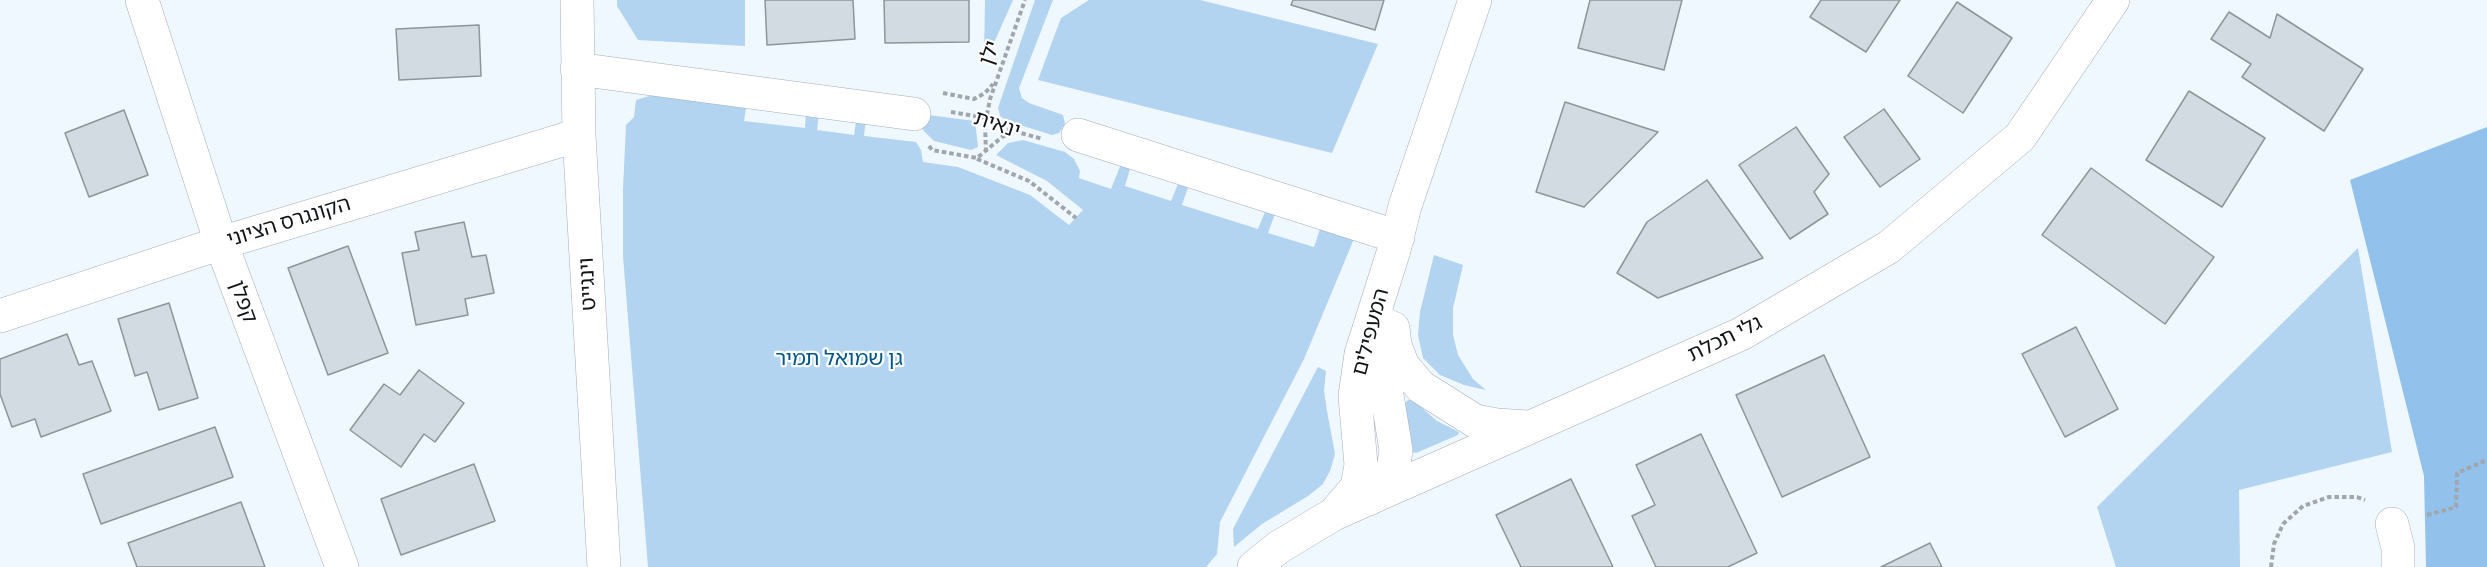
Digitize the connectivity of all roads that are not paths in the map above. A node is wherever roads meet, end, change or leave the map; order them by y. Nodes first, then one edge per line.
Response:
1 (142, 0) edge
2 (577, 0) edge
3 (1475, 0) edge
4 (2113, 0) edge
5 (577, 69) junction
6 (921, 111) road end
7 (579, 135) junction
8 (1078, 135) road end
9 (221, 243) junction
10 (1396, 244) junction
11 (1389, 289) junction
12 (0, 316) edge
13 (1527, 428) junction
14 (1367, 501) junction
15 (1334, 514) junction
16 (2392, 524) road end
17 (342, 567) edge
18 (604, 567) edge
19 (1254, 567) edge
20 (2398, 567) edge

1 - 9 street, קפלן
2 - 5 street, וינגייט
3 - 10 street, המעפילים
4 - 13 street, גלי תכלת
5 - 6 street
5 - 7 street, וינגייט
7 - 9 street, הקונגרס הציוני
7 - 18 street, וינגייט
8 - 10 street
9 - 12 street, הקונגרס הציוני
9 - 17 street, קפלן
10 - 11 street, המעפילים
10 - 15 street, המעפילים
11 - 13 street, המעפילים
11 - 14 street, המעפילים
13 - 14 street, גלי תכלת
14 - 15 street, גלי תכלת
15 - 19 street, גלי תכלת
16 - 20 street

